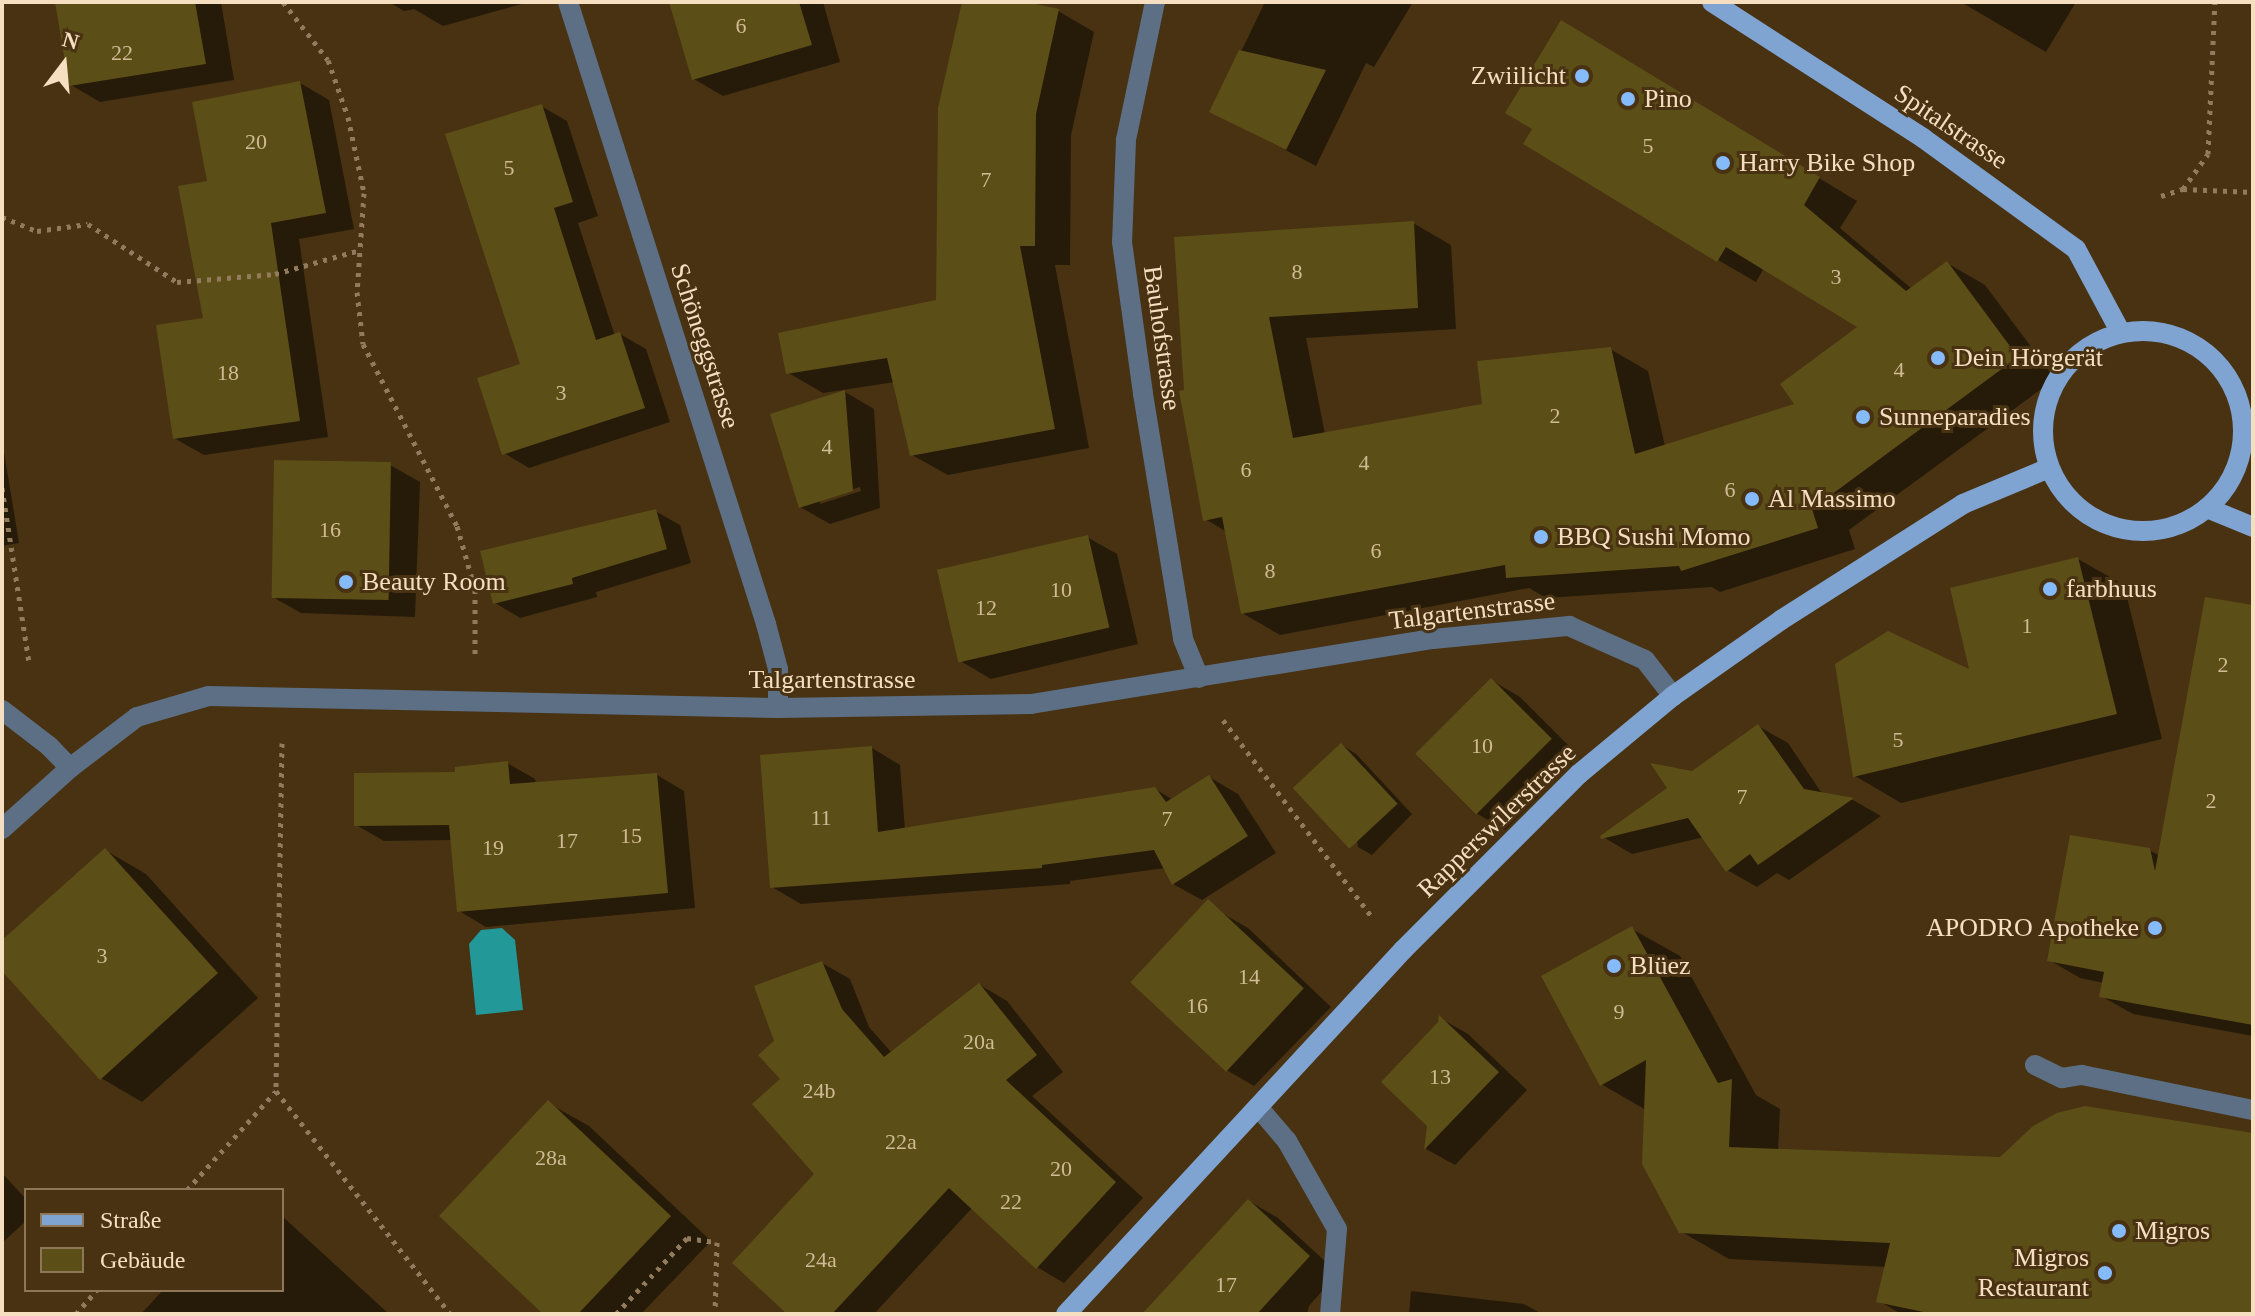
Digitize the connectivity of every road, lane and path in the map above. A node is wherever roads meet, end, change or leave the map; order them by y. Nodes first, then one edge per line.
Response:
1 (283, 2) edge
2 (568, 2) edge
3 (1155, 2) edge
4 (1712, 2) edge
5 (2215, 2) edge
6 (2183, 189) junction
7 (2253, 192) edge
8 (2161, 196) dead end
9 (2, 217) edge
10 (360, 250) junction
11 (2121, 333) junction
12 (2247, 460) edge
13 (2049, 468) junction
14 (2, 488) edge
15 (2207, 508) junction
16 (2253, 527) edge
17 (475, 661) dead end
18 (29, 663) dead end
19 (1199, 678) junction
20 (283, 696) junction
21 (1673, 696) junction
22 (778, 708) junction
23 (2, 710) edge
24 (70, 768) junction
25 (2, 829) edge
26 (1374, 920) dead end
27 (2035, 1065) dead end
28 (276, 1091) junction
29 (1258, 1107) junction
30 (2253, 1110) edge
31 (189, 1188) edge
32 (95, 1292) edge
33 (76, 1314) edge
34 (450, 1314) edge
35 (616, 1314) edge
36 (715, 1314) edge
37 (1066, 1314) edge
38 (1330, 1314) edge

1 - 10 path
2 - 22 street, Schöneggstrasse
3 - 19 street, Bauhofstrasse
4 - 11 main road, Spitalstrasse
5 - 6 path
6 - 7 path
6 - 8 path
9 - 10 path
10 - 17 path
11 - 12 main road
11 - 13 main road
12 - 15 main road
13 - 15 main road
13 - 21 main road, Rapperswilerstrasse
14 - 18 path
15 - 16 main road
19 - 21 street, Talgartenstrasse
19 - 22 street, Talgartenstrasse
19 - 26 path
20 - 22 street, Talgartenstrasse
20 - 24 street, Talgartenstrasse
20 - 28 path
21 - 29 main road, Rapperswilerstrasse
23 - 24 street
24 - 25 street, Talgartenstrasse
27 - 30 street
28 - 31 path
28 - 34 path
29 - 37 main road, Rapperswilerstrasse
29 - 38 street
32 - 33 path
35 - 36 path

